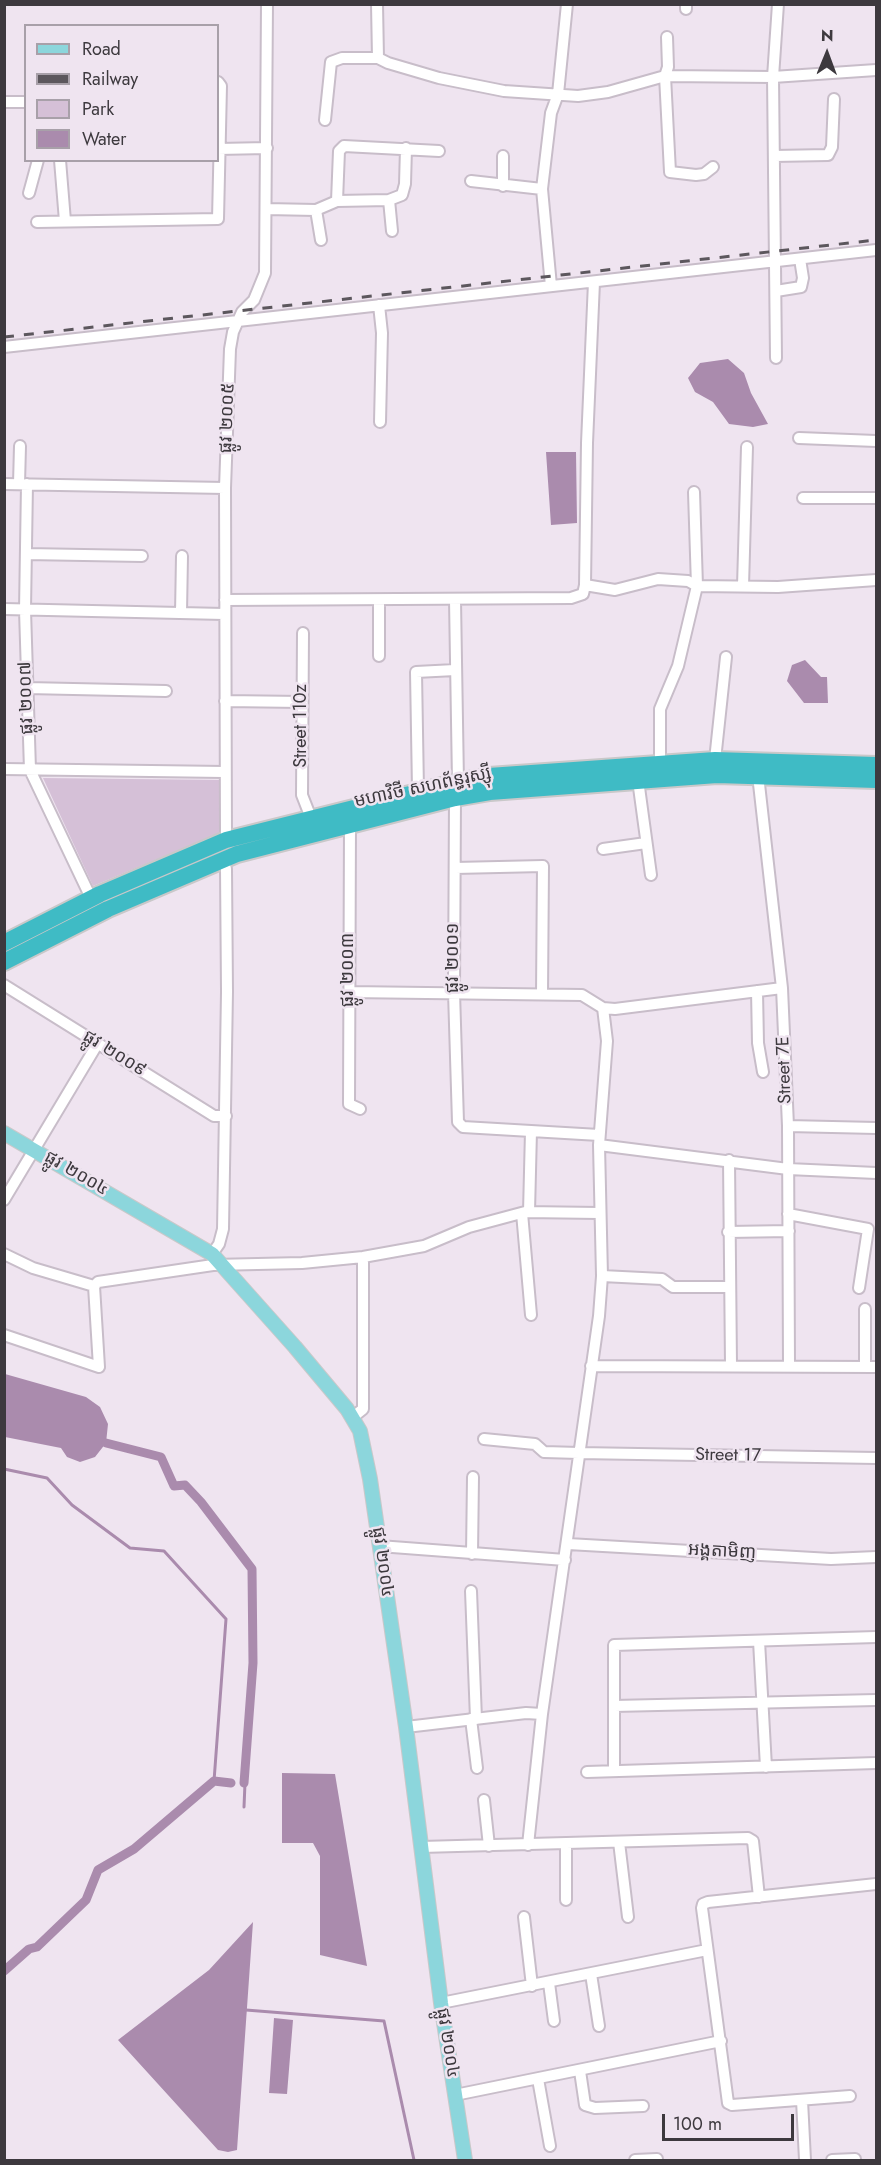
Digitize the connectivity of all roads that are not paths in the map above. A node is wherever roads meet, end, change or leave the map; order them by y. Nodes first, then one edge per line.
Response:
1 (267, 4) edge
2 (376, 4) edge
3 (567, 4) edge
4 (778, 4) edge
5 (667, 37) dead end
6 (378, 58) junction
7 (876, 70) edge
8 (665, 76) junction
9 (773, 76) junction
10 (219, 83) edge
11 (558, 94) junction
12 (834, 99) dead end
13 (4, 102) edge
14 (24, 102) edge
15 (325, 120) dead end
16 (267, 148) junction
17 (406, 148) junction
18 (219, 149) edge
19 (439, 151) dead end
20 (503, 156) dead end
21 (774, 156) junction
22 (37, 162) edge
23 (60, 162) edge
24 (219, 162) edge
25 (713, 167) dead end
26 (471, 181) dead end
27 (502, 186) junction
28 (542, 189) junction
29 (29, 193) dead end
30 (389, 200) junction
31 (337, 201) junction
32 (266, 209) junction
33 (316, 210) junction
34 (65, 221) junction
35 (37, 222) dead end
36 (392, 231) dead end
37 (321, 240) dead end
38 (876, 250) edge
39 (800, 259) junction
40 (775, 262) junction
41 (594, 282) junction
42 (551, 286) junction
43 (776, 291) junction
44 (379, 305) junction
45 (238, 321) junction
46 (4, 346) edge
47 (776, 358) dead end
48 (380, 422) dead end
49 (799, 438) dead end
50 (876, 441) edge
51 (20, 446) dead end
52 (747, 447) dead end
53 (4, 484) edge
54 (23, 484) junction
55 (225, 488) junction
56 (694, 492) dead end
57 (803, 498) dead end
58 (876, 498) edge
59 (26, 554) junction
60 (142, 556) dead end
61 (182, 556) dead end
62 (876, 580) edge
63 (585, 585) junction
64 (697, 586) junction
65 (743, 586) junction
66 (225, 600) junction
67 (379, 600) junction
68 (455, 600) junction
69 (4, 609) edge
70 (25, 610) junction
71 (181, 613) junction
72 (224, 614) junction
73 (303, 633) dead end
74 (378, 656) dead end
75 (726, 657) dead end
76 (455, 670) junction
77 (27, 688) junction
78 (166, 691) dead end
79 (225, 701) junction
80 (302, 702) junction
81 (715, 760) junction
82 (660, 764) junction
83 (876, 765) edge
84 (4, 769) edge
85 (690, 769) junction
86 (30, 770) junction
87 (224, 772) junction
88 (758, 775) junction
89 (638, 780) junction
90 (876, 780) edge
91 (418, 790) junction
92 (456, 790) junction
93 (310, 818) junction
94 (350, 824) junction
95 (226, 840) junction
96 (646, 843) junction
97 (603, 849) dead end
98 (223, 860) junction
99 (454, 868) junction
100 (651, 875) dead end
101 (91, 898) junction
102 (4, 943) edge
103 (4, 962) edge
104 (4, 985) edge
105 (782, 988) junction
106 (757, 991) junction
107 (349, 992) junction
108 (454, 992) junction
109 (542, 994) junction
110 (603, 1008) junction
111 (98, 1043) junction
112 (763, 1072) dead end
113 (360, 1110) dead end
114 (226, 1116) junction
115 (788, 1126) junction
116 (876, 1128) edge
117 (531, 1131) junction
118 (4, 1133) edge
119 (599, 1140) junction
120 (34, 1149) junction
121 (729, 1160) junction
122 (788, 1169) junction
123 (876, 1173) edge
124 (4, 1200) edge
125 (525, 1213) junction
126 (599, 1213) junction
127 (788, 1214) junction
128 (789, 1231) junction
129 (728, 1232) junction
130 (871, 1243) edge
131 (4, 1254) edge
132 (212, 1254) junction
133 (363, 1257) junction
134 (222, 1264) junction
135 (602, 1276) junction
136 (94, 1286) junction
137 (729, 1287) junction
138 (859, 1288) dead end
139 (865, 1309) dead end
140 (531, 1315) dead end
141 (4, 1335) edge
142 (731, 1365) junction
143 (591, 1366) junction
144 (789, 1366) junction
145 (871, 1367) edge
146 (352, 1417) junction
147 (484, 1438) dead end
148 (579, 1454) junction
149 (876, 1458) edge
150 (473, 1477) dead end
151 (568, 1544) junction
152 (380, 1546) junction
153 (472, 1554) junction
154 (876, 1557) edge
155 (565, 1560) junction
156 (471, 1591) dead end
157 (876, 1637) edge
158 (759, 1641) junction
159 (876, 1700) edge
160 (762, 1703) junction
161 (614, 1706) junction
162 (542, 1714) junction
163 (474, 1719) junction
164 (406, 1727) junction
165 (876, 1763) edge
166 (766, 1767) junction
167 (477, 1768) dead end
168 (614, 1771) junction
169 (587, 1773) dead end
170 (484, 1800) dead end
171 (619, 1842) junction
172 (566, 1844) junction
173 (528, 1845) junction
174 (489, 1846) junction
175 (420, 1847) junction
176 (876, 1884) edge
177 (759, 1897) junction
178 (566, 1900) dead end
179 (524, 1917) dead end
180 (628, 1917) dead end
181 (707, 1950) junction
182 (591, 1974) junction
183 (549, 1983) junction
184 (532, 1986) junction
185 (441, 2003) junction
186 (554, 2021) dead end
187 (599, 2026) dead end
188 (721, 2041) junction
189 (580, 2071) junction
190 (538, 2079) junction
191 (455, 2095) junction
192 (850, 2096) dead end
193 (802, 2100) junction
194 (643, 2106) dead end
195 (550, 2146) dead end
196 (855, 2158) dead end
197 (657, 2159) dead end
198 (465, 2160) edge
199 (634, 2160) edge
200 (806, 2160) edge
201 (832, 2160) edge

1 - 16 street, ផ្លូវ ២០០៥
2 - 6 street
3 - 11 street
4 - 9 street
5 - 8 street
6 - 11 street
6 - 15 street
7 - 9 street
8 - 9 street
8 - 11 street
8 - 25 street
9 - 21 street
10 - 18 street
11 - 28 street
12 - 21 street
13 - 14 street
16 - 18 street
16 - 32 street, ផ្លូវ ២០០៥
17 - 19 street
17 - 30 street
17 - 31 street
20 - 27 street
21 - 40 street
22 - 29 street
23 - 34 street
24 - 34 street
26 - 27 street
27 - 28 street
28 - 42 street
30 - 31 street
30 - 36 street
31 - 33 street
32 - 33 street
32 - 45 street, ផ្លូវ ២០០៥
33 - 37 street
34 - 35 street
38 - 39 street
39 - 40 street
39 - 43 street
40 - 41 street
40 - 43 street
41 - 42 street
41 - 63 street
42 - 44 street
43 - 47 street
44 - 45 street
44 - 48 street
45 - 46 street
45 - 55 street, ផ្លូវ ២០០៥
49 - 50 street
51 - 54 street, ផ្លូវ ២០០៧
52 - 65 street
53 - 54 street
54 - 55 street
54 - 59 street, ផ្លូវ ២០០៧
55 - 66 street, ផ្លូវ ២០០៥
56 - 64 street
57 - 58 street
59 - 60 street
59 - 70 street, ផ្លូវ ២០០៧
61 - 71 street
62 - 65 street
63 - 64 street
63 - 68 street
64 - 65 street
64 - 82 street
66 - 67 street
66 - 72 street, ផ្លូវ ២០០៥
67 - 68 street
67 - 74 street
68 - 76 street, ផ្លូវ ២០០១
69 - 70 street
70 - 71 street
70 - 77 street, ផ្លូវ ២០០៧
71 - 72 street
72 - 79 street, ផ្លូវ ២០០៥
73 - 80 street, Street 110z
75 - 81 street
76 - 91 street
76 - 92 street, ផ្លូវ ២០០១
77 - 78 street
77 - 86 street, ផ្លូវ ២០០៧
79 - 80 street
79 - 87 street, ផ្លូវ ២០០៥
80 - 93 street, Street 110z
81 - 83 highway, មហាវិថី សហព័ន្ធរុស្ស៊ី
81 - 85 highway, មហាវិថី សហព័ន្ធរុស្ស៊ី
82 - 85 highway, មហាវិថី សហព័ន្ធរុស្ស៊ី
82 - 92 highway, មហាវិថី សហព័ន្ធរុស្ស៊ី
84 - 86 street
85 - 88 highway, មហាវិថី សហព័ន្ធរុស្ស៊ី
85 - 89 highway, មហាវិថី សហព័ន្ធរុស្ស៊ី
86 - 87 street
86 - 101 street, ផ្លូវ ២០០៧
87 - 95 street, ផ្លូវ ២០០៥
88 - 90 highway, មហាវិថី សហព័ន្ធរុស្ស៊ី
88 - 105 street, Street 7E
89 - 92 highway, មហាវិថី សហព័ន្ធរុស្ស៊ី
89 - 96 street
91 - 92 highway, មហាវិថី សហព័ន្ធរុស្ស៊ី
91 - 93 highway, មហាវិថី សហព័ន្ធរុស្ស៊ី
92 - 94 highway, មហាវិថី សហព័ន្ធរុស្ស៊ី
92 - 99 street, ផ្លូវ ២០០១
93 - 95 highway, មហាវិថី សហព័ន្ធរុស្ស៊ី
94 - 98 highway, មហាវិថី សហព័ន្ធរុស្ស៊ី
94 - 107 street, ផ្លូវ ២០០៣
95 - 101 highway, មហាវិថី សហព័ន្ធរុស្ស៊ី
96 - 97 street
96 - 100 street
98 - 103 highway, មហាវិថី សហព័ន្ធរុស្ស៊ី
98 - 114 street
99 - 108 street, ផ្លូវ ២០០១
99 - 109 street
101 - 102 highway, មហាវិថី សហព័ន្ធរុស្ស៊ី
104 - 111 street, ផ្លូវ ២០០៩
105 - 106 street
105 - 115 street, Street 7E
106 - 110 street
106 - 112 street
107 - 108 street
107 - 113 street, ផ្លូវ ២០០៣
108 - 109 street
108 - 117 street, ផ្លូវ ២០០១
109 - 110 street
110 - 119 street
111 - 114 street, ផ្លូវ ២០០៩
111 - 120 street
114 - 132 street
115 - 116 street
115 - 122 street, Street 7E
117 - 119 street
117 - 125 street
118 - 120 main road, ផ្លូវ ២០០៤
119 - 121 street
119 - 126 street
120 - 124 street
120 - 132 main road, ផ្លូវ ២០០៤
121 - 122 street
121 - 129 street
122 - 123 street
122 - 127 street, Street 7E
125 - 126 street
125 - 133 street
125 - 140 street
126 - 135 street
127 - 128 street, Street 7E
127 - 130 street
128 - 129 street
128 - 144 street, Street 7E
129 - 137 street
130 - 138 street
131 - 136 street
132 - 134 main road, ផ្លូវ ២០០៤
133 - 134 street
133 - 146 street
134 - 136 street
134 - 146 main road, ផ្លូវ ២០០៤
135 - 137 street
135 - 143 street
136 - 141 street
137 - 142 street
139 - 145 street
142 - 143 street
142 - 144 street
143 - 148 street
144 - 145 street
146 - 152 main road, ផ្លូវ ២០០៤
147 - 148 street, Street 17
148 - 149 street, Street 17
148 - 151 street
150 - 153 street
151 - 154 street, អង្គតាមិញ
151 - 155 street
152 - 153 street
152 - 164 main road, ផ្លូវ ២០០៤
153 - 155 street
155 - 162 street
156 - 163 street
157 - 158 street
158 - 160 street
158 - 161 street
159 - 160 street
160 - 161 street
160 - 166 street
161 - 168 street
162 - 163 street
162 - 173 street
163 - 164 street
163 - 167 street
164 - 175 main road, ផ្លូវ ២០០៤
165 - 166 street
166 - 168 street
168 - 169 street
170 - 174 street
171 - 172 street
171 - 177 street
171 - 180 street
172 - 173 street
172 - 178 street
173 - 174 street
174 - 175 street
175 - 185 main road, ផ្លូវ ២០០៤
176 - 177 street
177 - 181 street
179 - 184 street
181 - 182 street
181 - 188 street
182 - 183 street
182 - 187 street
183 - 184 street
183 - 186 street
184 - 185 street
185 - 191 main road, ផ្លូវ ២០០៤
188 - 189 street
188 - 193 street
189 - 190 street
189 - 194 street
190 - 191 street
190 - 195 street
191 - 198 main road, ផ្លូវ ២០០៤
192 - 193 street
193 - 200 street
196 - 201 street
197 - 199 street

